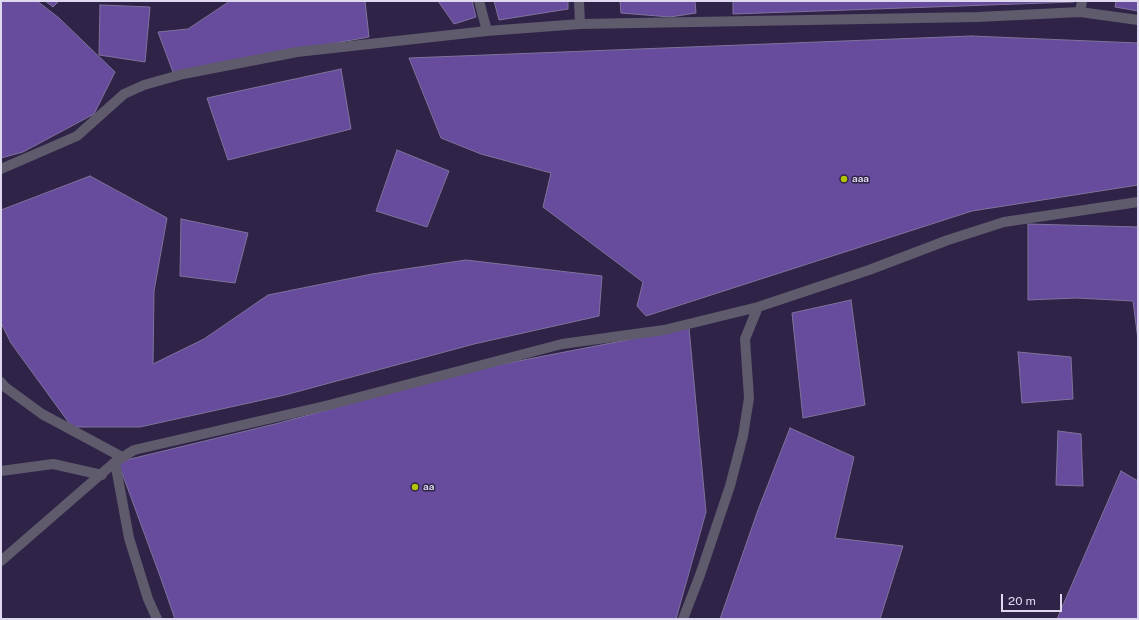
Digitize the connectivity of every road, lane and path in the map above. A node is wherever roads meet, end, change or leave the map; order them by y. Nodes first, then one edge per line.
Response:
1 (479, 1) edge
2 (579, 1) edge
3 (1082, 1) edge
4 (1080, 12) junction
5 (1138, 20) edge
6 (580, 24) junction
7 (487, 31) junction
8 (1, 169) edge
9 (1138, 202) edge
10 (758, 307) junction
11 (1, 382) edge
12 (119, 459) junction
13 (1, 471) edge
14 (102, 474) junction
15 (1, 561) edge
16 (157, 619) edge
17 (684, 619) edge

1 - 7 street
2 - 6 street
3 - 4 street
4 - 5 street
4 - 6 street
6 - 7 street
7 - 8 street
9 - 10 street
10 - 12 street
10 - 17 street
11 - 12 street
12 - 14 street
12 - 16 street
13 - 14 street
14 - 15 street

